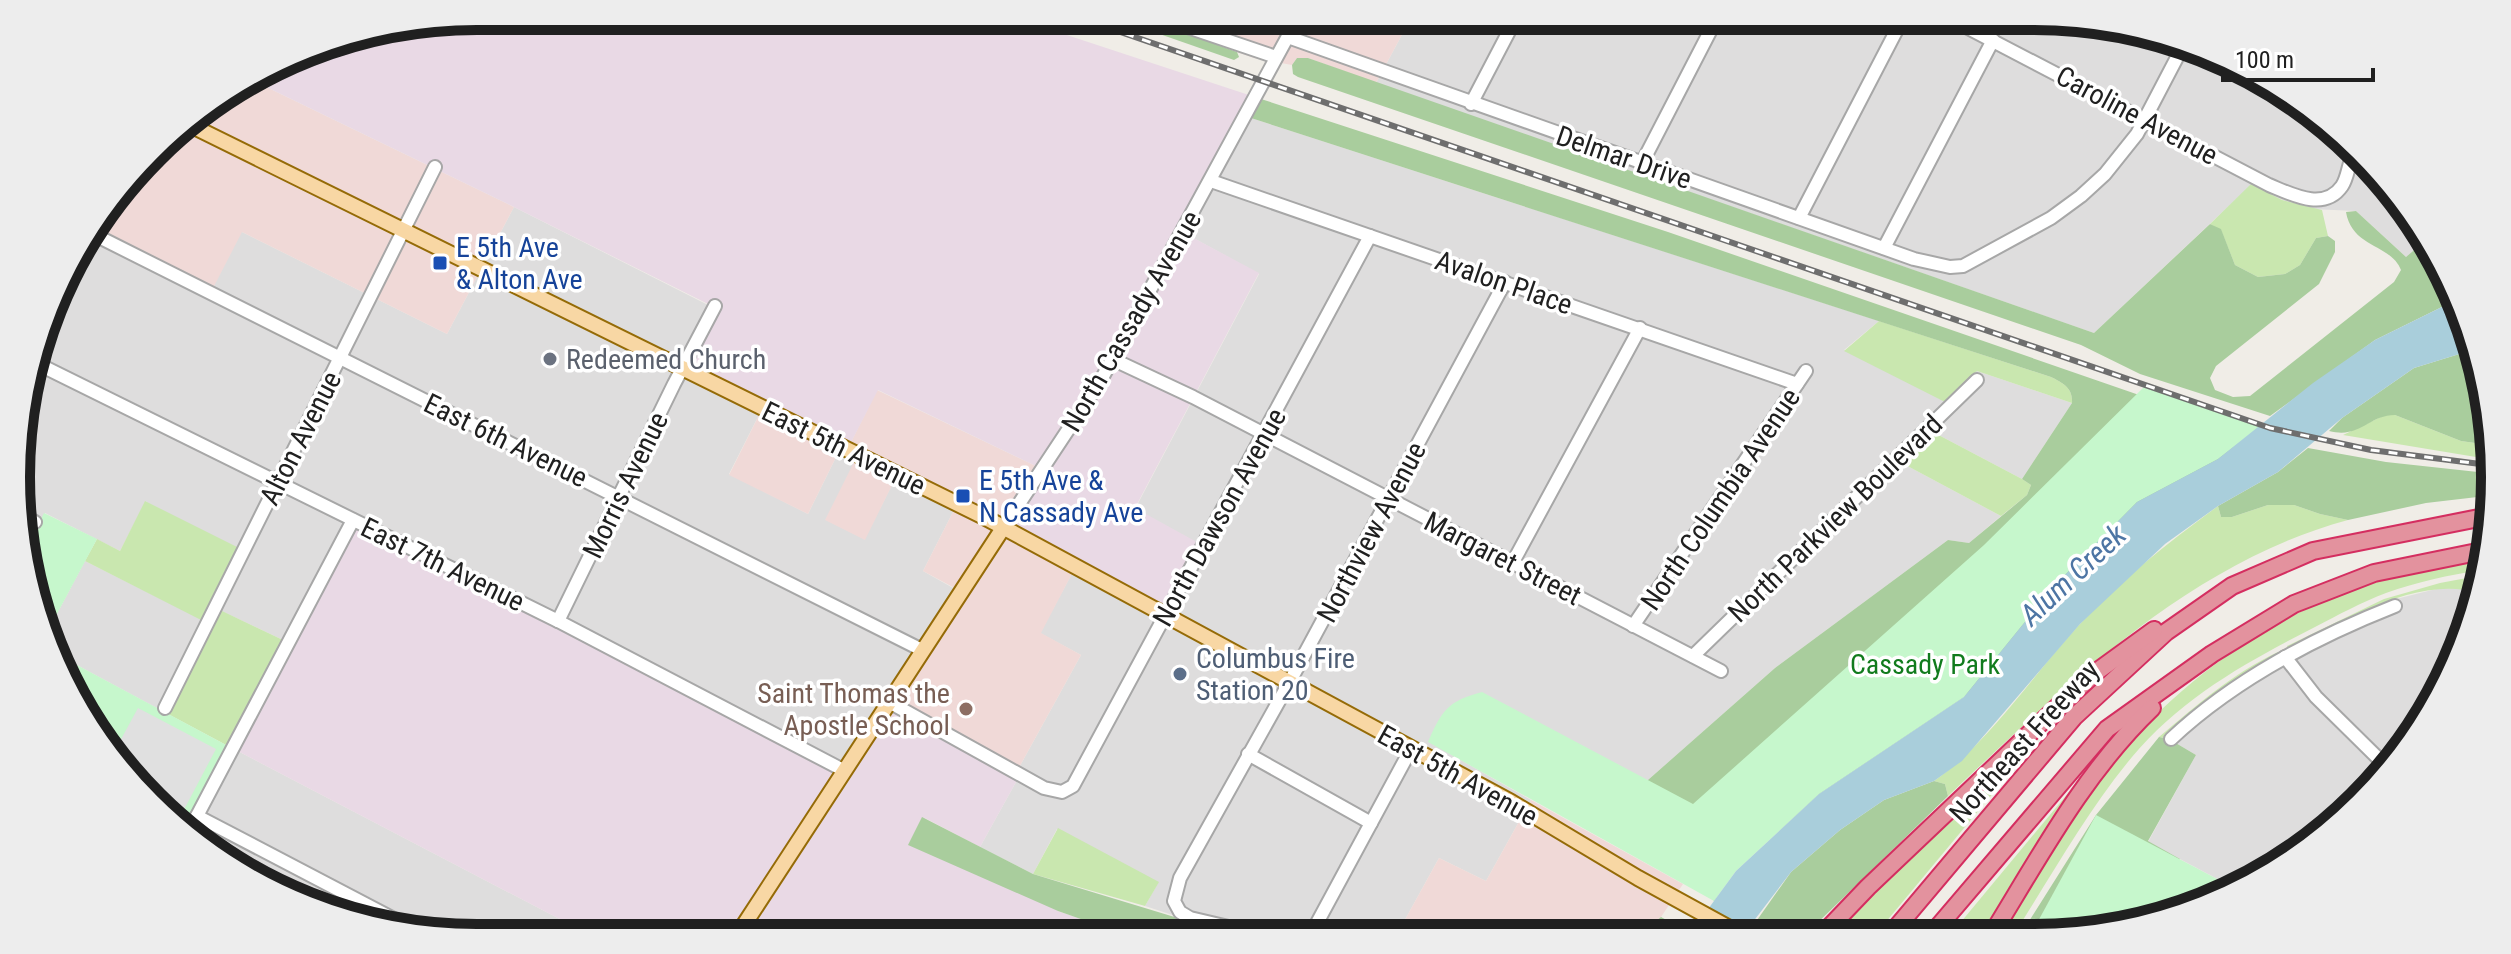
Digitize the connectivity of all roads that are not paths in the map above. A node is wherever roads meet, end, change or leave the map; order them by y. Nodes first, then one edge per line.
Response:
1 (1196, 30) edge
2 (1292, 30) edge
3 (1510, 30) edge
4 (1711, 30) edge
5 (1897, 30) edge
6 (1973, 30) edge
7 (1288, 37) junction
8 (1993, 40) junction
9 (2179, 54) edge
10 (1276, 57) junction
11 (1471, 104) junction
12 (2145, 120) junction
13 (197, 128) edge
14 (2351, 162) edge
15 (1642, 163) junction
16 (435, 167) dead end
17 (1211, 181) junction
18 (1799, 218) junction
19 (404, 230) junction
20 (1370, 236) junction
21 (100, 237) edge
22 (1884, 248) junction
23 (1505, 282) junction
24 (715, 306) dead end
25 (1640, 328) junction
26 (341, 358) junction
27 (1112, 359) junction
28 (44, 367) edge
29 (682, 368) junction
30 (1806, 371) dead end
31 (1977, 380) dead end
32 (1797, 384) junction
33 (1264, 434) junction
34 (277, 483) junction
35 (620, 496) junction
36 (1388, 499) junction
37 (2479, 518) edge
38 (353, 520) junction
39 (1003, 528) junction
40 (2474, 553) edge
41 (1513, 562) junction
42 (2219, 595) junction
43 (2395, 606) dead end
44 (1165, 615) junction
45 (558, 621) junction
46 (1633, 626) junction
47 (922, 650) junction
48 (1693, 656) junction
49 (2285, 657) junction
50 (2192, 670) junction
51 (1721, 671) dead end
52 (1289, 683) junction
53 (889, 702) junction
54 (165, 708) dead end
55 (2171, 739) dead end
56 (1411, 749) junction
57 (1248, 754) junction
58 (2380, 760) edge
59 (845, 771) junction
60 (197, 816) junction
61 (194, 823) edge
62 (1371, 823) junction
63 (384, 914) edge
64 (745, 924) edge
65 (1216, 924) edge
66 (1316, 924) edge
67 (1722, 924) edge
68 (1833, 924) edge
69 (1899, 924) edge
70 (1941, 924) edge
71 (1998, 924) edge

1 - 10 street
2 - 7 street, North Cassady Avenue
3 - 11 street
4 - 15 street
5 - 18 street
6 - 8 street, Caroline Avenue
7 - 10 street, North Cassady Avenue
7 - 11 street, Delmar Drive
8 - 12 street, Caroline Avenue
8 - 22 street
9 - 12 street
10 - 17 street, North Cassady Avenue
11 - 15 street, Delmar Drive
12 - 14 street, Caroline Avenue
12 - 22 street, Delmar Drive
13 - 19 main road, East 5th Avenue
15 - 18 street, Delmar Drive
16 - 19 street, Alton Avenue
17 - 20 street, Avalon Place
17 - 27 street, North Cassady Avenue
18 - 22 street, Delmar Drive
19 - 26 street, Alton Avenue
19 - 29 main road, East 5th Avenue
20 - 23 street, Avalon Place
20 - 33 street, North Dawson Avenue
21 - 26 street, East 6th Avenue
23 - 25 street, Avalon Place
23 - 36 street, Northview Avenue
24 - 29 street, Morris Avenue
25 - 32 street, Avalon Place
25 - 41 street
26 - 34 street, Alton Avenue
26 - 35 street, East 6th Avenue
27 - 33 street, Margaret Street
27 - 39 street, North Cassady Avenue
28 - 34 street, East 7th Avenue
29 - 35 street, Morris Avenue
29 - 39 main road, East 5th Avenue
30 - 32 street, North Columbia Avenue
31 - 48 street, North Parkview Boulevard
32 - 46 street, North Columbia Avenue
33 - 36 street, Margaret Street
33 - 44 street, North Dawson Avenue
34 - 38 street, East 7th Avenue
34 - 54 street, Alton Avenue
35 - 45 street, Morris Avenue
35 - 47 street, East 6th Avenue
36 - 41 street, Margaret Street
36 - 52 street, Northview Avenue
37 - 42 highway, Northeast Freeway
38 - 45 street, East 7th Avenue
38 - 60 street
39 - 44 main road, East 5th Avenue
39 - 47 main road, North Cassady Avenue
40 - 50 highway, Northeast Freeway
41 - 46 street, Margaret Street
42 - 68 highway
42 - 69 highway, Northeast Freeway
43 - 49 street
44 - 52 main road, East 5th Avenue
44 - 53 street, North Dawson Avenue
45 - 59 street, East 7th Avenue
46 - 48 street, Margaret Street
47 - 53 main road, North Cassady Avenue
48 - 51 street, Margaret Street
49 - 55 street
49 - 58 street
50 - 70 highway, Northeast Freeway
50 - 71 highway
52 - 56 main road, East 5th Avenue
52 - 57 street, Northview Avenue
53 - 59 main road, North Cassady Avenue
56 - 62 street
56 - 67 main road, East 5th Avenue
57 - 62 street
57 - 65 street, Northview Avenue
59 - 64 main road, North Cassady Avenue
60 - 61 street
60 - 63 street
62 - 66 street

